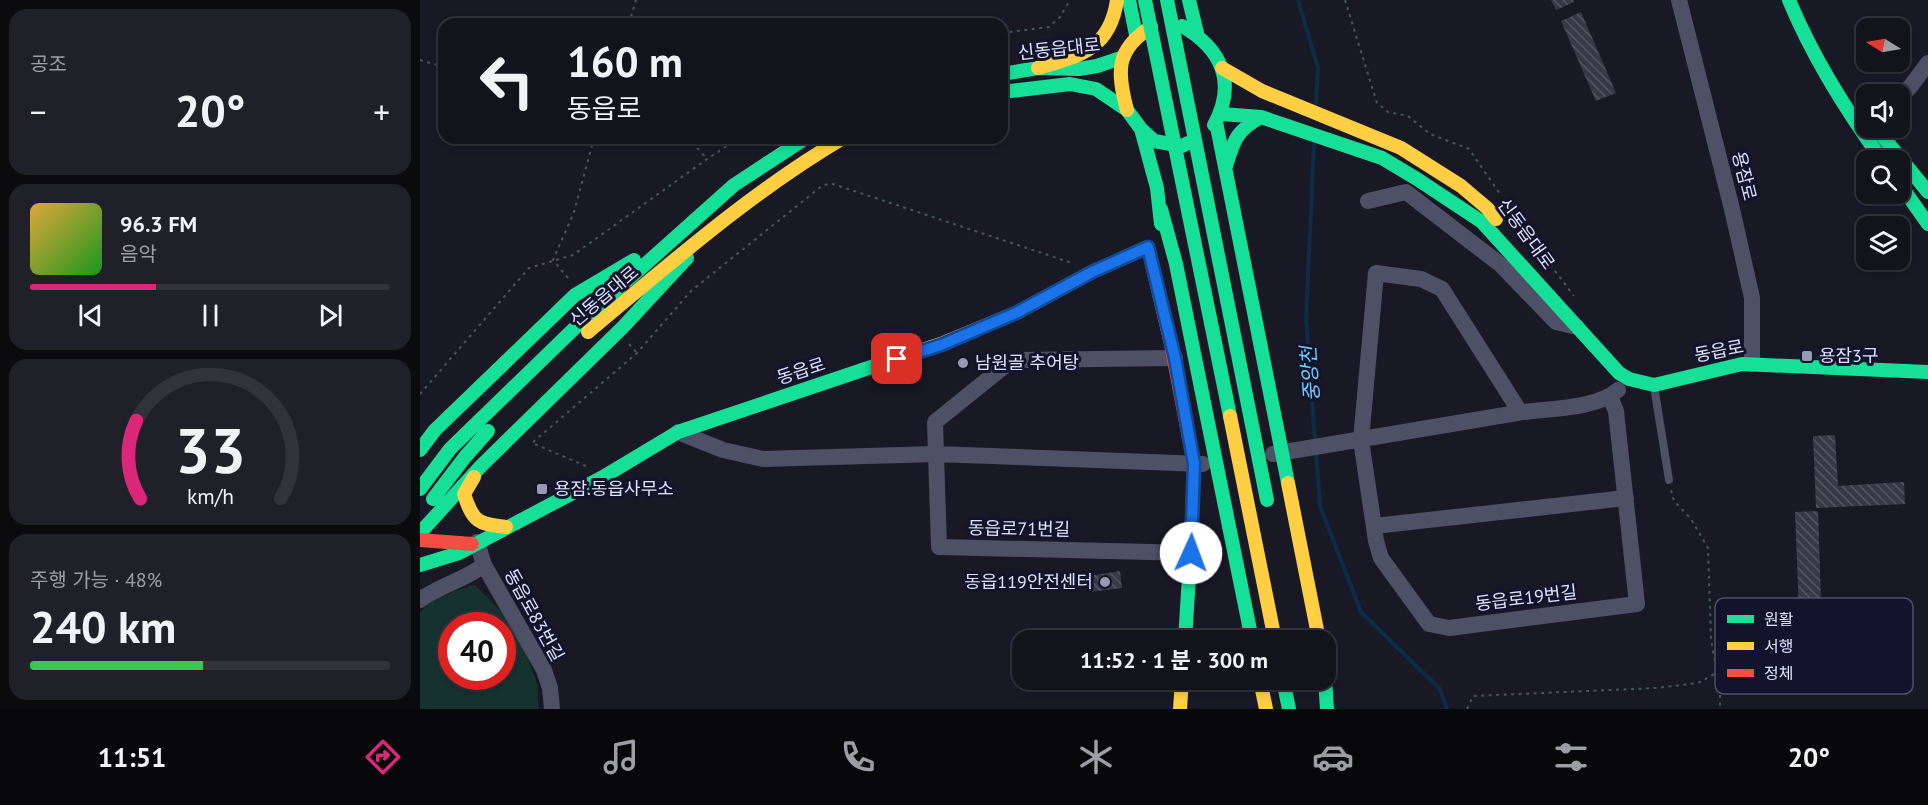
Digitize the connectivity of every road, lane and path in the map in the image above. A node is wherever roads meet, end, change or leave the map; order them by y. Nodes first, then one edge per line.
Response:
1 (636, 0) edge
2 (1070, 0) edge
3 (1117, 0) edge
4 (1129, 0) edge
5 (1145, 0) edge
6 (1167, 0) edge
7 (1189, 0) edge
8 (1345, 0) edge
9 (1679, 0) edge
10 (1788, 0) edge
11 (631, 18) edge
12 (1008, 32) edge
13 (1197, 33) junction
14 (1136, 35) junction
15 (1120, 58) junction
16 (420, 60) edge
17 (1834, 60) dead end
18 (1928, 63) edge
19 (438, 65) edge
20 (1038, 68) junction
21 (1222, 68) junction
22 (1008, 73) edge
23 (1910, 87) edge
24 (1008, 91) edge
25 (1856, 98) edge
26 (1377, 103) dead end
27 (1127, 110) junction
28 (1261, 117) junction
29 (1219, 118) junction
30 (1141, 129) junction
31 (1883, 138) edge
32 (592, 144) edge
33 (694, 144) edge
34 (731, 144) edge
35 (798, 144) edge
36 (833, 144) edge
37 (1182, 146) junction
38 (1875, 150) edge
39 (707, 159) junction
40 (1226, 166) junction
41 (1928, 192) edge
42 (1910, 199) edge
43 (1368, 201) dead end
44 (1161, 209) junction
45 (721, 222) junction
46 (1928, 224) edge
47 (674, 237) junction
48 (1171, 239) junction
49 (1148, 247) junction
50 (553, 260) junction
51 (1176, 264) junction
52 (1092, 272) junction
53 (571, 282) dead end
54 (1541, 285) junction
55 (1577, 327) junction
56 (1175, 358) junction
57 (1752, 364) junction
58 (1928, 372) edge
59 (1629, 379) junction
60 (1654, 385) junction
61 (420, 394) edge
62 (1610, 397) junction
63 (1520, 412) junction
64 (678, 432) junction
65 (1357, 441) junction
66 (420, 450) edge
67 (1288, 451) junction
68 (936, 454) junction
69 (1215, 463) junction
70 (1194, 464) junction
71 (481, 466) junction
72 (603, 477) junction
73 (1669, 480) joint
74 (420, 489) edge
75 (1626, 498) junction
76 (1269, 512) dead end
77 (420, 517) edge
78 (1374, 526) junction
79 (506, 527) junction
80 (420, 533) edge
81 (420, 540) edge
82 (474, 543) junction
83 (1191, 553) junction
84 (420, 565) edge
85 (484, 565) junction
86 (420, 600) edge
87 (1186, 630) edge
88 (1250, 630) edge
89 (1273, 630) edge
90 (1317, 630) edge
91 (1715, 666) edge
92 (1715, 674) edge
93 (1181, 690) edge
94 (1262, 690) edge
95 (1285, 690) edge
96 (1326, 690) edge
97 (1328, 690) edge
98 (1288, 706) edge
99 (552, 709) edge
100 (1180, 709) edge
101 (1266, 709) edge
102 (1327, 709) edge
103 (1333, 709) edge
104 (1467, 709) edge

1 - 11 path
2 - 12 path
3 - 20 main road
4 - 14 main road
5 - 89 main road, bridge
6 - 76 main road, bridge
7 - 13 main road
8 - 26 path
9 - 57 street, 용잠로
10 - 38 main road
13 - 14 main road
13 - 21 main road
14 - 15 main road
15 - 20 main road, 신동읍대로
15 - 27 main road
16 - 19 path
17 - 25 main road
18 - 23 street
20 - 22 main road, 신동읍대로
21 - 29 main road
21 - 54 main road, 신동읍대로
24 - 27 main road, 신동읍대로
27 - 30 main road
28 - 29 main road, 신동읍대로
28 - 40 main road
28 - 54 main road, 신동읍대로
29 - 37 main road
29 - 40 main road
30 - 37 main road
30 - 44 main road
31 - 41 main road
32 - 50 path
33 - 39 path
34 - 39 path
35 - 47 main road, 신동읍대로
36 - 45 main road, 신동읍대로, bridge
37 - 48 main road
39 - 50 path
40 - 67 main road
42 - 46 main road
43 - 55 street, 동읍로
44 - 48 main road
44 - 49 main road
45 - 71 main road
45 - 77 main road, 신동읍대로, bridge
47 - 66 main road
47 - 74 main road, 신동읍대로
48 - 49 main road, 동읍로
48 - 51 main road
49 - 51 main road
49 - 52 main road, 동읍로
49 - 56 main road
50 - 53 path
50 - 61 path
51 - 69 main road
52 - 64 main road, 동읍로
52 - 72 path
54 - 55 main road, 동읍로
55 - 59 main road, 동읍로
56 - 68 street, 동읍로71번길
56 - 70 main road
57 - 58 main road, 동읍로
57 - 60 main road, 동읍로
59 - 60 main road, 동읍로
59 - 62 street
60 - 73 lane
62 - 63 street
62 - 75 street, 동읍로19번길
63 - 65 street
63 - 65 street, 동읍로19번길
64 - 68 street
64 - 72 main road, 동읍로
65 - 67 street
65 - 78 street, 동읍로19번길
67 - 69 street
67 - 90 main road
68 - 70 street
68 - 83 street, 동읍로71번길
69 - 70 street
69 - 88 main road
70 - 83 main road
71 - 79 main road
71 - 80 main road
72 - 79 main road, 동읍로
73 - 91 path
75 - 78 street
75 - 78 street, 동읍로19번길
79 - 82 main road, 동읍로
81 - 82 main road
82 - 84 main road, 동읍로
82 - 85 street, 동읍로83번길
83 - 87 main road
85 - 86 street
85 - 99 street, 동읍로83번길
92 - 104 path
93 - 100 main road
94 - 101 main road
95 - 98 main road
96 - 102 main road
97 - 103 main road

